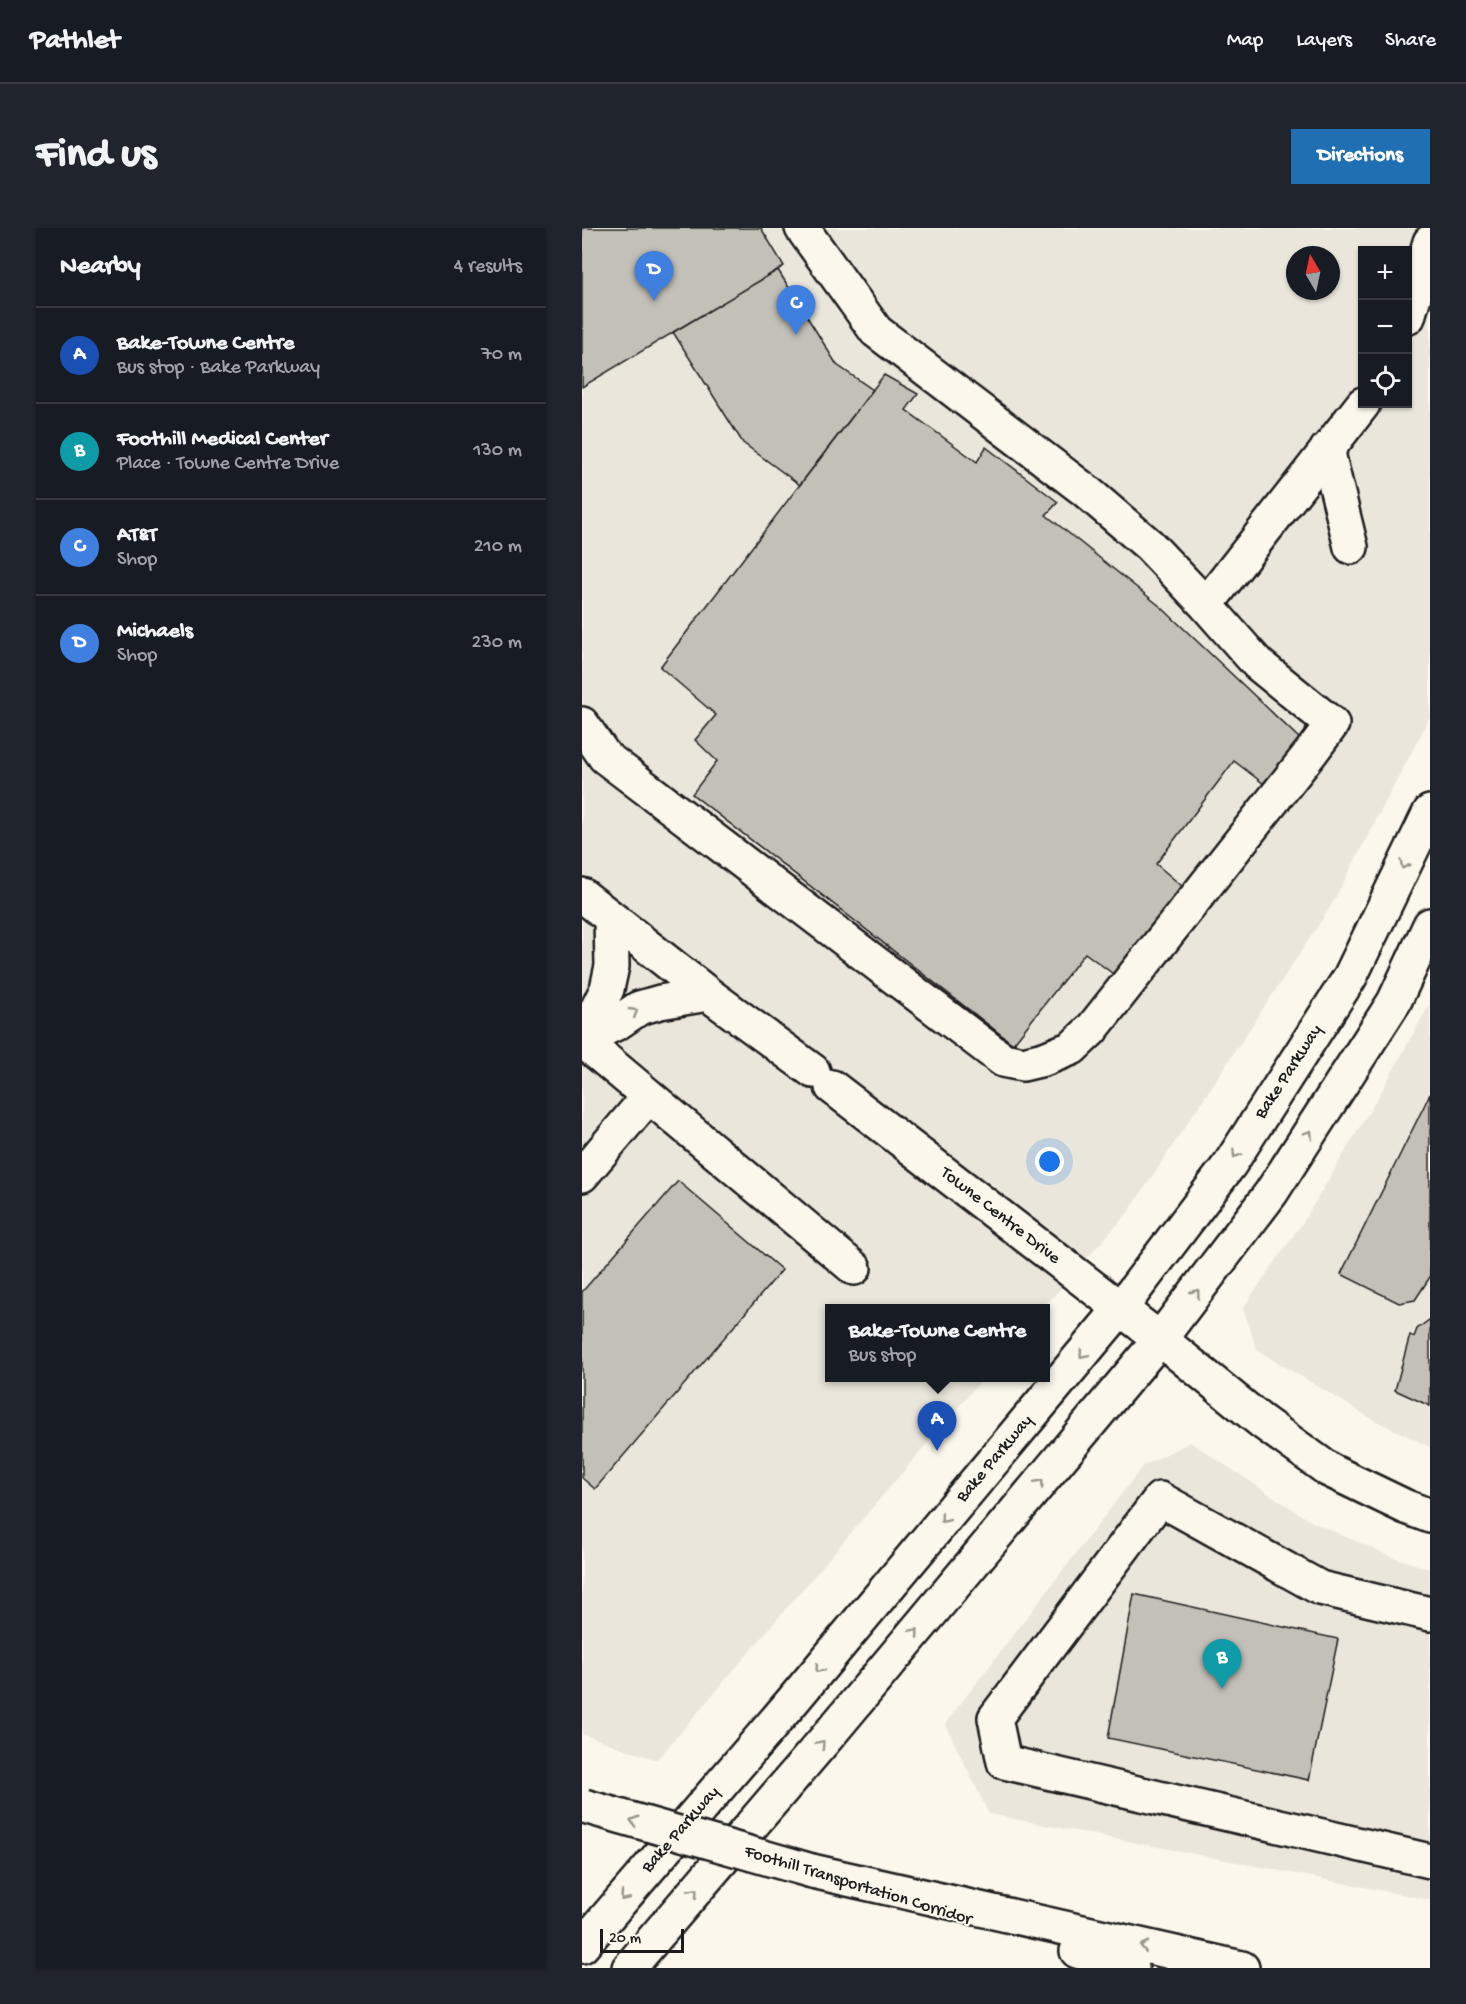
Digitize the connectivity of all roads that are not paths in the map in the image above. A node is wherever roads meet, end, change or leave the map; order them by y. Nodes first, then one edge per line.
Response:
1 (802, 228) edge
2 (1430, 242) edge
3 (1412, 301) edge
4 (1360, 408) edge
5 (1327, 450) junction
6 (1352, 547) dead end
7 (1206, 605) junction
8 (582, 724) edge
9 (1430, 812) edge
10 (582, 895) edge
11 (611, 919) junction
12 (1430, 925) edge
13 (708, 994) junction
14 (582, 1040) edge
15 (649, 1096) junction
16 (582, 1175) edge
17 (854, 1268) dead end
18 (1120, 1309) junction
19 (1160, 1339) junction
20 (1430, 1516) edge
21 (1430, 1614) edge
22 (583, 1806) edge
23 (1430, 1861) edge
24 (812, 1871) junction
25 (582, 1946) edge
26 (629, 1968) edge
27 (1132, 1968) edge
28 (1242, 1968) edge

1 - 7 main road
2 - 3 main road
4 - 5 main road
5 - 6 main road
5 - 7 main road
7 - 8 main road
9 -> 18 main road, Bake Parkway
10 - 11 main road, Towne Centre Drive
11 - 13 main road, Towne Centre Drive
11 - 14 main road
19 -> 12 main road
14 -> 13 main road
13 - 18 main road, Towne Centre Drive
14 - 15 main road
15 - 16 main road
15 - 17 main road
18 - 19 main road, Towne Centre Drive
18 -> 25 main road, Bake Parkway
19 - 20 main road, Towne Centre Drive
26 -> 19 main road
21 - 23 main road
24 -> 22 main road, Foothill Transportation Corridor, bridge
24 - 27 main road, Foothill Transportation Corridor
28 -> 24 main road

